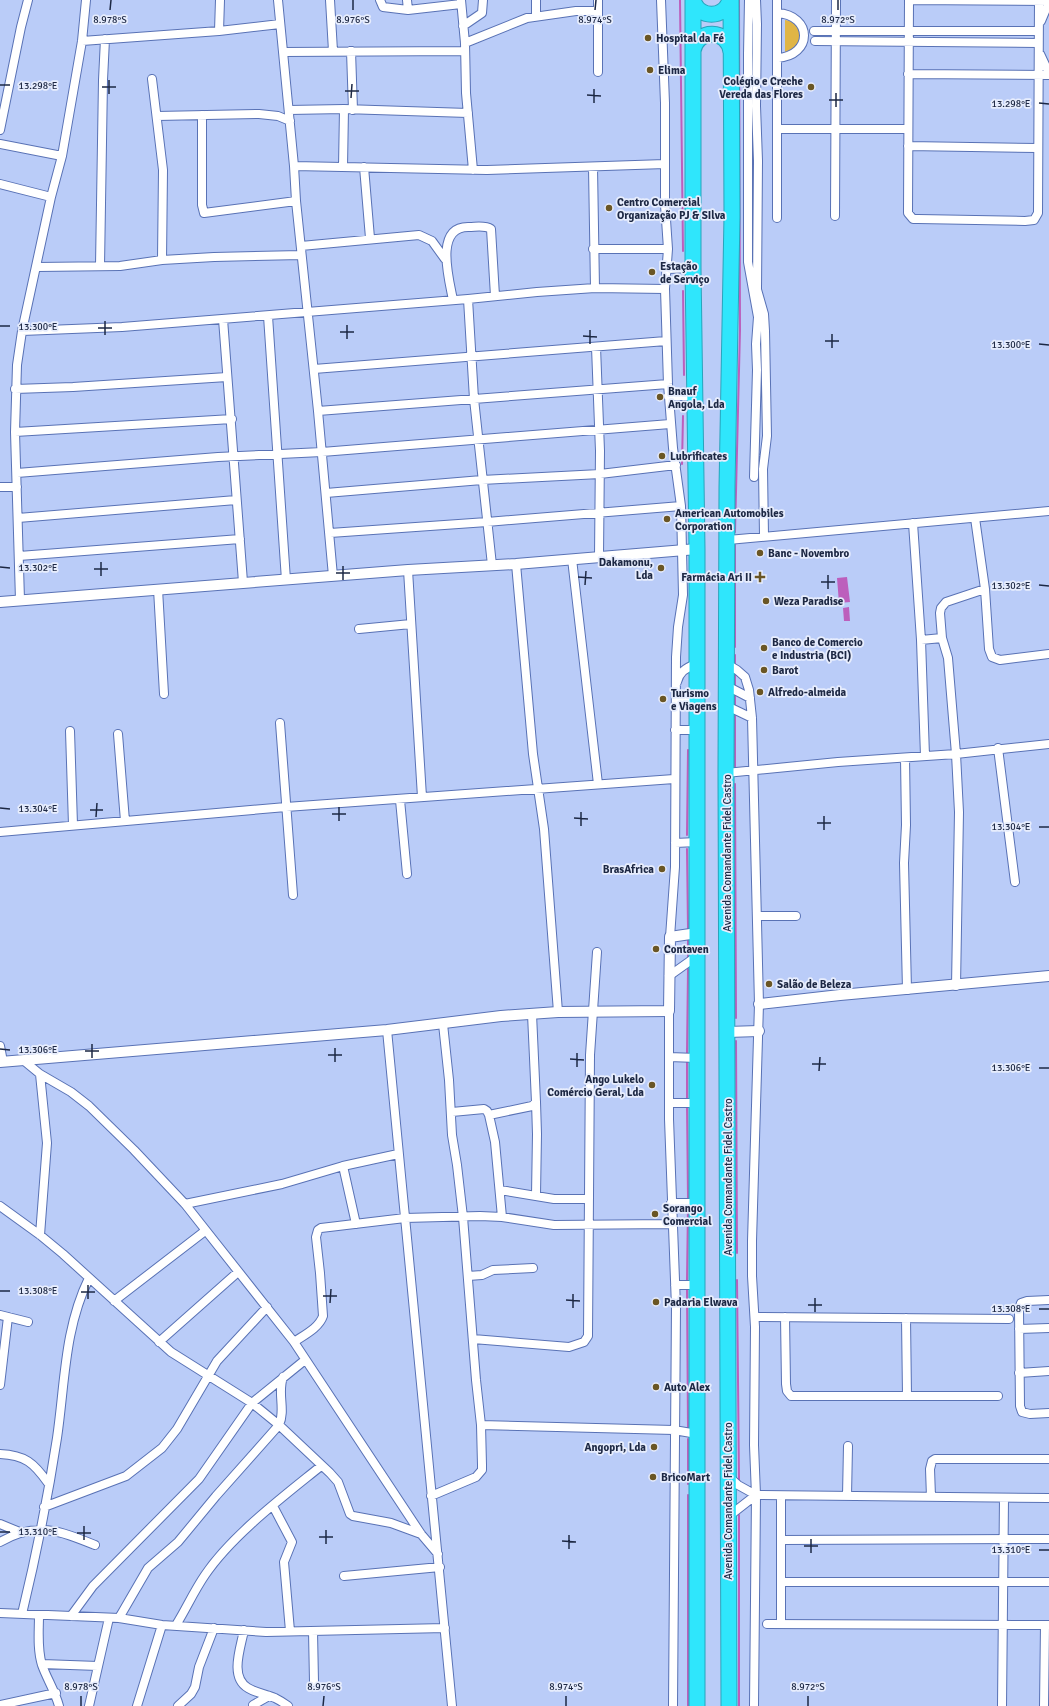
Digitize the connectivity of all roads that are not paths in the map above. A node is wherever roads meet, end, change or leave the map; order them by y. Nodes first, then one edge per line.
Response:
1 (28, 0) edge
2 (86, 0) edge
3 (220, 0) edge
4 (278, 0) edge
5 (330, 0) edge
6 (380, 0) edge
7 (407, 0) edge
8 (483, 0) edge
9 (536, 0) edge
10 (598, 0) edge
11 (660, 0) edge
12 (693, 0) edge
13 (731, 0) edge
14 (749, 0) edge
15 (756, 0) edge
16 (777, 0) edge
17 (836, 0) edge
18 (909, 0) edge
19 (1039, 0) edge
20 (1049, 1) edge
21 (461, 2) edge
22 (408, 10) junction
23 (598, 11) junction
24 (777, 13) junction
25 (536, 16) junction
26 (280, 24) junction
27 (464, 26) junction
28 (219, 31) junction
29 (809, 31) junction
30 (909, 31) junction
31 (1038, 31) junction
32 (836, 32) junction
33 (105, 39) junction
34 (82, 41) junction
35 (815, 41) dead end
36 (836, 41) junction
37 (909, 42) junction
38 (1038, 43) junction
39 (465, 47) junction
40 (333, 51) junction
41 (351, 51) junction
42 (283, 52) junction
43 (693, 52) junction
44 (731, 52) junction
45 (777, 58) junction
46 (598, 72) dead end
47 (908, 74) junction
48 (1049, 74) edge
49 (1038, 75) junction
50 (152, 79) dead end
51 (344, 109) junction
52 (289, 110) junction
53 (353, 110) junction
54 (468, 112) junction
55 (156, 116) junction
56 (202, 116) junction
57 (290, 121) junction
58 (777, 129) junction
59 (835, 129) junction
60 (908, 129) junction
61 (0, 130) edge
62 (0, 144) edge
63 (908, 146) junction
64 (1037, 148) junction
65 (62, 156) junction
66 (665, 164) junction
67 (294, 166) junction
68 (343, 167) junction
69 (364, 167) junction
70 (593, 167) junction
71 (473, 170) junction
72 (0, 184) edge
73 (51, 197) junction
74 (296, 201) junction
75 (835, 216) dead end
76 (777, 218) dead end
77 (370, 238) junction
78 (301, 246) junction
79 (668, 249) junction
80 (593, 250) junction
81 (301, 255) junction
82 (446, 259) junction
83 (162, 260) junction
84 (748, 262) junction
85 (100, 266) junction
86 (37, 267) junction
87 (693, 268) junction
88 (667, 269) junction
89 (595, 288) junction
90 (665, 289) junction
91 (757, 290) junction
92 (495, 296) junction
93 (468, 299) junction
94 (453, 300) junction
95 (308, 313) junction
96 (268, 316) junction
97 (223, 319) junction
98 (22, 331) junction
99 (666, 341) junction
100 (596, 347) junction
101 (471, 358) junction
102 (314, 369) junction
103 (227, 377) junction
104 (668, 384) junction
105 (16, 389) junction
106 (597, 390) junction
107 (668, 396) junction
108 (695, 396) junction
109 (474, 399) junction
110 (318, 411) junction
111 (232, 419) junction
112 (670, 424) junction
113 (598, 430) junction
114 (15, 432) junction
115 (479, 439) junction
116 (322, 452) junction
117 (279, 454) junction
118 (233, 457) junction
119 (676, 465) junction
120 (17, 473) junction
121 (600, 474) junction
122 (754, 477) dead end
123 (482, 480) junction
124 (0, 487) edge
125 (17, 488) junction
126 (326, 493) junction
127 (236, 500) junction
128 (681, 506) junction
129 (1049, 511) edge
130 (599, 512) junction
131 (18, 518) junction
132 (975, 518) junction
133 (487, 522) junction
134 (913, 522) junction
135 (330, 533) junction
136 (764, 536) junction
137 (240, 539) junction
138 (728, 540) junction
139 (689, 549) junction
140 (19, 556) junction
141 (599, 556) junction
142 (572, 559) junction
143 (516, 564) junction
144 (492, 565) junction
145 (408, 570) junction
146 (333, 576) junction
147 (286, 580) junction
148 (243, 582) junction
149 (158, 589) junction
150 (985, 589) junction
151 (20, 600) junction
152 (0, 602) edge
153 (411, 624) junction
154 (359, 629) dead end
155 (942, 638) junction
156 (921, 640) junction
157 (1049, 654) edge
158 (696, 664) junction
159 (727, 664) junction
160 (727, 686) junction
161 (676, 687) junction
162 (164, 694) dead end
163 (750, 698) junction
164 (676, 700) junction
165 (696, 700) junction
166 (727, 706) junction
167 (752, 718) junction
168 (280, 723) dead end
169 (675, 730) junction
170 (696, 730) junction
171 (70, 731) dead end
172 (118, 734) dead end
173 (1049, 744) edge
174 (998, 748) junction
175 (956, 754) junction
176 (925, 756) junction
177 (905, 758) junction
178 (752, 771) junction
179 (726, 773) junction
180 (674, 779) junction
181 (598, 784) junction
182 (538, 788) junction
183 (422, 797) junction
184 (400, 800) junction
185 (286, 807) junction
186 (125, 821) junction
187 (73, 825) junction
188 (0, 832) edge
189 (697, 842) junction
190 (675, 843) junction
191 (407, 874) dead end
192 (1015, 882) dead end
193 (293, 895) dead end
194 (757, 916) junction
195 (796, 916) dead end
196 (697, 933) junction
197 (670, 937) junction
198 (597, 952) dead end
199 (697, 956) junction
200 (669, 976) junction
201 (1049, 976) edge
202 (956, 986) junction
203 (907, 990) junction
204 (759, 1004) junction
205 (669, 1011) junction
206 (558, 1012) junction
207 (593, 1012) junction
208 (532, 1014) junction
209 (442, 1024) junction
210 (386, 1030) junction
211 (759, 1031) junction
212 (727, 1032) junction
213 (0, 1046) edge
214 (669, 1057) junction
215 (697, 1058) junction
216 (23, 1060) junction
217 (1, 1062) edge
218 (40, 1074) junction
219 (536, 1102) junction
220 (669, 1103) junction
221 (697, 1103) junction
222 (452, 1112) junction
223 (489, 1115) junction
224 (398, 1154) junction
225 (343, 1166) junction
226 (500, 1190) junction
227 (536, 1195) junction
228 (589, 1199) junction
229 (671, 1203) junction
230 (697, 1203) junction
231 (185, 1204) junction
232 (0, 1206) edge
233 (463, 1217) junction
234 (502, 1217) junction
235 (405, 1218) junction
236 (356, 1224) junction
237 (589, 1224) junction
238 (672, 1224) junction
239 (205, 1231) junction
240 (40, 1235) junction
241 (533, 1268) dead end
242 (238, 1272) junction
243 (468, 1276) junction
244 (89, 1278) junction
245 (676, 1284) junction
246 (697, 1285) junction
247 (1049, 1300) edge
248 (114, 1301) junction
249 (267, 1307) junction
250 (4, 1316) edge
251 (755, 1317) junction
252 (786, 1317) junction
253 (906, 1318) junction
254 (1010, 1319) dead end
255 (28, 1322) dead end
256 (1049, 1328) edge
257 (1019, 1329) junction
258 (473, 1339) junction
259 (159, 1342) junction
260 (294, 1342) junction
261 (305, 1360) junction
262 (1049, 1371) edge
263 (1019, 1373) junction
264 (207, 1376) junction
265 (284, 1376) junction
266 (0, 1385) edge
267 (907, 1396) junction
268 (998, 1396) dead end
269 (252, 1403) junction
270 (1049, 1413) edge
271 (481, 1425) junction
272 (279, 1426) junction
273 (674, 1430) junction
274 (696, 1434) junction
275 (848, 1446) dead end
276 (0, 1454) edge
277 (1049, 1459) edge
278 (322, 1466) junction
279 (728, 1476) junction
280 (48, 1483) junction
281 (756, 1495) junction
282 (431, 1496) junction
283 (781, 1496) junction
284 (847, 1496) junction
285 (931, 1497) junction
286 (1004, 1498) junction
287 (1049, 1498) edge
288 (273, 1506) junction
289 (44, 1507) junction
290 (729, 1516) junction
291 (0, 1524) edge
292 (40, 1529) junction
293 (22, 1533) junction
294 (421, 1534) junction
295 (1004, 1539) junction
296 (1049, 1539) edge
297 (781, 1540) junction
298 (0, 1542) edge
299 (95, 1545) dead end
300 (438, 1554) junction
301 (440, 1567) junction
302 (344, 1576) dead end
303 (781, 1582) junction
304 (1003, 1582) junction
305 (1049, 1582) edge
306 (0, 1613) edge
307 (22, 1614) junction
308 (39, 1615) junction
309 (71, 1616) junction
310 (109, 1618) junction
311 (120, 1618) junction
312 (768, 1624) dead end
313 (781, 1624) junction
314 (162, 1625) junction
315 (1002, 1625) junction
316 (1047, 1625) edge
317 (176, 1626) junction
318 (214, 1628) junction
319 (445, 1628) junction
320 (244, 1630) junction
321 (290, 1631) junction
322 (313, 1631) junction
323 (42, 1664) junction
324 (98, 1666) junction
325 (314, 1682) dead end
326 (249, 1689) junction
327 (56, 1693) junction
328 (269, 1696) junction
329 (0, 1704) edge
330 (253, 1705) edge
331 (59, 1706) edge
332 (89, 1706) edge
333 (137, 1706) edge
334 (178, 1706) edge
335 (288, 1706) edge
336 (452, 1706) edge
337 (673, 1706) edge
338 (697, 1706) edge
339 (728, 1706) edge
340 (754, 1706) edge
341 (1002, 1706) edge
342 (1044, 1706) edge

1 - 61 street
2 - 34 street
3 - 28 street
4 - 26 street
5 - 40 street
6 - 22 street
7 - 22 street
8 - 27 street
9 - 25 street
10 - 23 street
11 - 66 street
12 - 13 highway
12 - 43 highway
13 - 44 highway, Avenida Comandante Fidel Castro
14 - 84 street
15 - 91 street
16 - 24 street
17 - 32 street
18 - 19 street
18 - 30 street
19 - 20 street
19 - 31 street
20 - 31 street
21 - 22 street
21 - 27 street
23 - 25 street
23 - 46 street
24 - 29 street
24 - 45 street
25 - 39 street
26 - 28 street
26 - 42 street
27 - 39 street
28 - 33 street
29 - 32 street
29 - 45 street
30 - 31 street
30 - 32 street
30 - 37 street
31 - 38 street
32 - 36 street
33 - 34 street
33 - 85 street
34 - 65 street
35 - 36 street
36 - 37 street
36 - 59 street
37 - 38 street
37 - 47 street
38 - 48 street
38 - 49 street
39 - 41 street
39 - 54 street
40 - 41 street
40 - 42 street
41 - 53 street
42 - 52 street
43 - 44 highway
43 - 87 highway
44 - 138 highway, Avenida Comandante Fidel Castro
45 - 58 street
47 - 49 street
47 - 60 street
48 - 49 street
49 - 64 street
50 - 55 street
51 - 52 street
51 - 53 street
51 - 68 street
52 - 57 street
53 - 54 street
54 - 71 street
55 - 56 street
55 - 83 street
56 - 57 street
56 - 74 street
57 - 67 street
58 - 59 street
58 - 76 street
59 - 60 street
59 - 75 street
60 - 63 street
62 - 65 street
63 - 64 street
63 - 64 street
65 - 73 street
66 - 70 street
66 - 79 street
67 - 68 street
67 - 74 street
68 - 69 street
69 - 71 street
69 - 77 street
70 - 71 street
70 - 80 street
72 - 73 street
73 - 86 street
74 - 78 street
77 - 78 street
77 - 82 street
78 - 81 street
79 - 80 street
79 - 88 street
80 - 89 street
81 - 83 street
81 - 95 street
82 - 92 street
82 - 94 street
83 - 85 street
84 - 91 street
84 - 122 street
85 - 86 street
86 - 98 street
87 - 88 street
87 - 108 highway
88 - 90 street
89 - 90 street
89 - 92 street
90 - 99 street
91 - 136 street
92 - 93 street
93 - 94 street
93 - 101 street
94 - 95 street
95 - 96 street
95 - 102 street
96 - 97 street
96 - 117 street
97 - 98 street
97 - 103 street
98 - 105 street
99 - 100 street
99 - 104 street
100 - 101 street
100 - 106 street
101 - 102 street
101 - 109 street
102 - 110 street
103 - 105 street
103 - 111 street
104 - 106 street
104 - 107 street
105 - 114 street
106 - 109 street
106 - 113 street
107 - 108 street
107 - 112 street
108 - 139 highway
109 - 110 street
109 - 115 street
110 - 116 street
111 - 114 street
111 - 118 street
112 - 113 street
112 - 119 street
113 - 115 street
113 - 121 street
114 - 120 street
115 - 116 street
115 - 123 street
116 - 117 street
116 - 126 street
117 - 118 street
117 - 147 street
118 - 120 street
118 - 127 street
119 - 121 street
119 - 128 street
120 - 125 street
121 - 123 street
121 - 130 street
123 - 126 street
123 - 133 street
124 - 125 street
125 - 131 street
126 - 135 street
127 - 131 street
127 - 137 street
128 - 130 street
128 - 139 street
129 - 132 street
130 - 133 street
130 - 141 street
131 - 140 street
132 - 134 street
132 - 150 street
133 - 135 street
133 - 144 street
134 - 136 street
134 - 156 street
135 - 146 street
136 - 138 street
137 - 140 street
137 - 148 street
138 - 159 highway, Avenida Comandante Fidel Castro
139 - 141 street
139 - 158 highway
139 - 161 street
140 - 151 street
141 - 142 street
142 - 143 street
142 - 181 street
143 - 144 street
143 - 182 street
144 - 145 street
145 - 146 street
145 - 153 street
146 - 147 street
147 - 148 street
148 - 149 street
149 - 151 street
149 - 162 street
150 - 155 street
150 - 157 street
151 - 152 street
153 - 154 street
153 - 183 street
155 - 156 street
155 - 175 street
156 - 176 street
158 - 161 street
158 - 165 highway
159 - 160 highway, Avenida Comandante Fidel Castro
159 - 163 street
160 - 163 street
160 - 166 highway, Avenida Comandante Fidel Castro
161 - 164 street
163 - 167 street
164 - 165 street
164 - 169 street
165 - 170 highway
166 - 167 street
166 - 179 highway, Avenida Comandante Fidel Castro
167 - 178 street
168 - 185 street
169 - 170 street
169 - 180 street
170 - 189 highway
171 - 187 street
172 - 186 street
173 - 174 street
174 - 175 street
174 - 192 street
175 - 176 street
175 - 202 street
176 - 177 street
177 - 178 street
177 - 203 street
178 - 179 street
178 - 194 street
179 - 212 highway, Avenida Comandante Fidel Castro
180 - 181 street
180 - 190 street
181 - 182 street
182 - 183 street
182 - 206 street
183 - 184 street
184 - 185 street
184 - 191 street
185 - 186 street
185 - 193 street
186 - 187 street
187 - 188 street
189 - 190 street
189 - 196 highway
190 - 197 street
194 - 195 street
194 - 204 street
196 - 197 street
196 - 199 highway
197 - 200 street
198 - 207 street
199 - 200 street
199 - 215 highway
200 - 205 street
201 - 202 street
202 - 203 street
203 - 204 street
204 - 211 street
205 - 207 street
205 - 214 street
206 - 207 street
206 - 208 street
207 - 228 street
208 - 209 street
208 - 219 street
209 - 210 street
209 - 222 street
210 - 216 street
210 - 224 street
211 - 212 street
211 - 251 street
212 - 279 highway, Avenida Comandante Fidel Castro
213 - 217 street
214 - 215 street
214 - 220 street
215 - 221 highway
216 - 217 street
216 - 218 street
218 - 231 street
218 - 240 street
219 - 223 street
219 - 227 street
220 - 221 street
220 - 229 street
221 - 230 highway
222 - 223 street
222 - 233 street
223 - 226 street
224 - 225 street
224 - 235 street
225 - 231 street
225 - 236 street
226 - 227 street
226 - 234 street
227 - 228 street
228 - 237 street
229 - 230 street
229 - 238 street
230 - 246 highway
231 - 239 street
232 - 240 street
233 - 234 street
233 - 235 street
233 - 243 street
234 - 237 street
235 - 236 street
235 - 282 street
236 - 260 street
237 - 238 street
237 - 258 street
238 - 245 street
239 - 242 street
239 - 248 street
240 - 244 street
241 - 243 street
242 - 249 street
242 - 259 street
243 - 258 street
244 - 248 street
244 - 280 street
245 - 246 street
245 - 273 street
246 - 274 highway
247 - 257 street
248 - 259 street
249 - 260 street
249 - 264 street
250 - 255 street
250 - 266 street
251 - 252 street
251 - 281 street
252 - 253 street
252 - 267 street
253 - 254 street
253 - 267 street
256 - 257 street
257 - 263 street
258 - 271 street
259 - 264 street
260 - 261 street
261 - 265 street
261 - 294 street
262 - 263 street
263 - 270 street
264 - 269 street
264 - 289 street
265 - 269 street
265 - 272 street
267 - 268 street
269 - 272 street
269 - 309 street
271 - 273 street
271 - 282 street
272 - 278 street
272 - 311 street
273 - 274 street
273 - 337 street
274 - 338 highway
275 - 284 street
276 - 280 street
277 - 285 street
278 - 288 street
278 - 294 street
279 - 281 street
279 - 290 highway, Avenida Comandante Fidel Castro
280 - 289 street
281 - 283 street
281 - 290 street
281 - 340 street
282 - 300 street
283 - 284 street
283 - 297 street
284 - 285 street
285 - 286 street
286 - 287 street
286 - 295 street
288 - 317 street
288 - 321 street
289 - 292 street
290 - 339 highway, Avenida Comandante Fidel Castro
291 - 293 street
292 - 293 street
292 - 299 street
292 - 307 street
293 - 298 street
294 - 300 street
295 - 296 street
295 - 297 street
295 - 304 street
297 - 303 street
300 - 301 street
301 - 302 street
301 - 319 street
303 - 304 street
303 - 313 street
304 - 305 street
304 - 315 street
306 - 307 street
307 - 308 street
308 - 309 street
308 - 323 street
309 - 310 street
310 - 311 street
310 - 324 street
311 - 314 street
312 - 313 street
313 - 315 street
314 - 317 street
314 - 333 street
315 - 316 street
315 - 341 street
316 - 342 street
317 - 318 street
318 - 320 street
318 - 334 street
319 - 322 street
319 - 336 street
320 - 321 street
320 - 326 street
321 - 322 street
322 - 325 street
323 - 324 street
323 - 327 street
324 - 332 street
326 - 328 street
326 - 330 street
327 - 329 street
327 - 331 street
328 - 330 street
328 - 335 street

